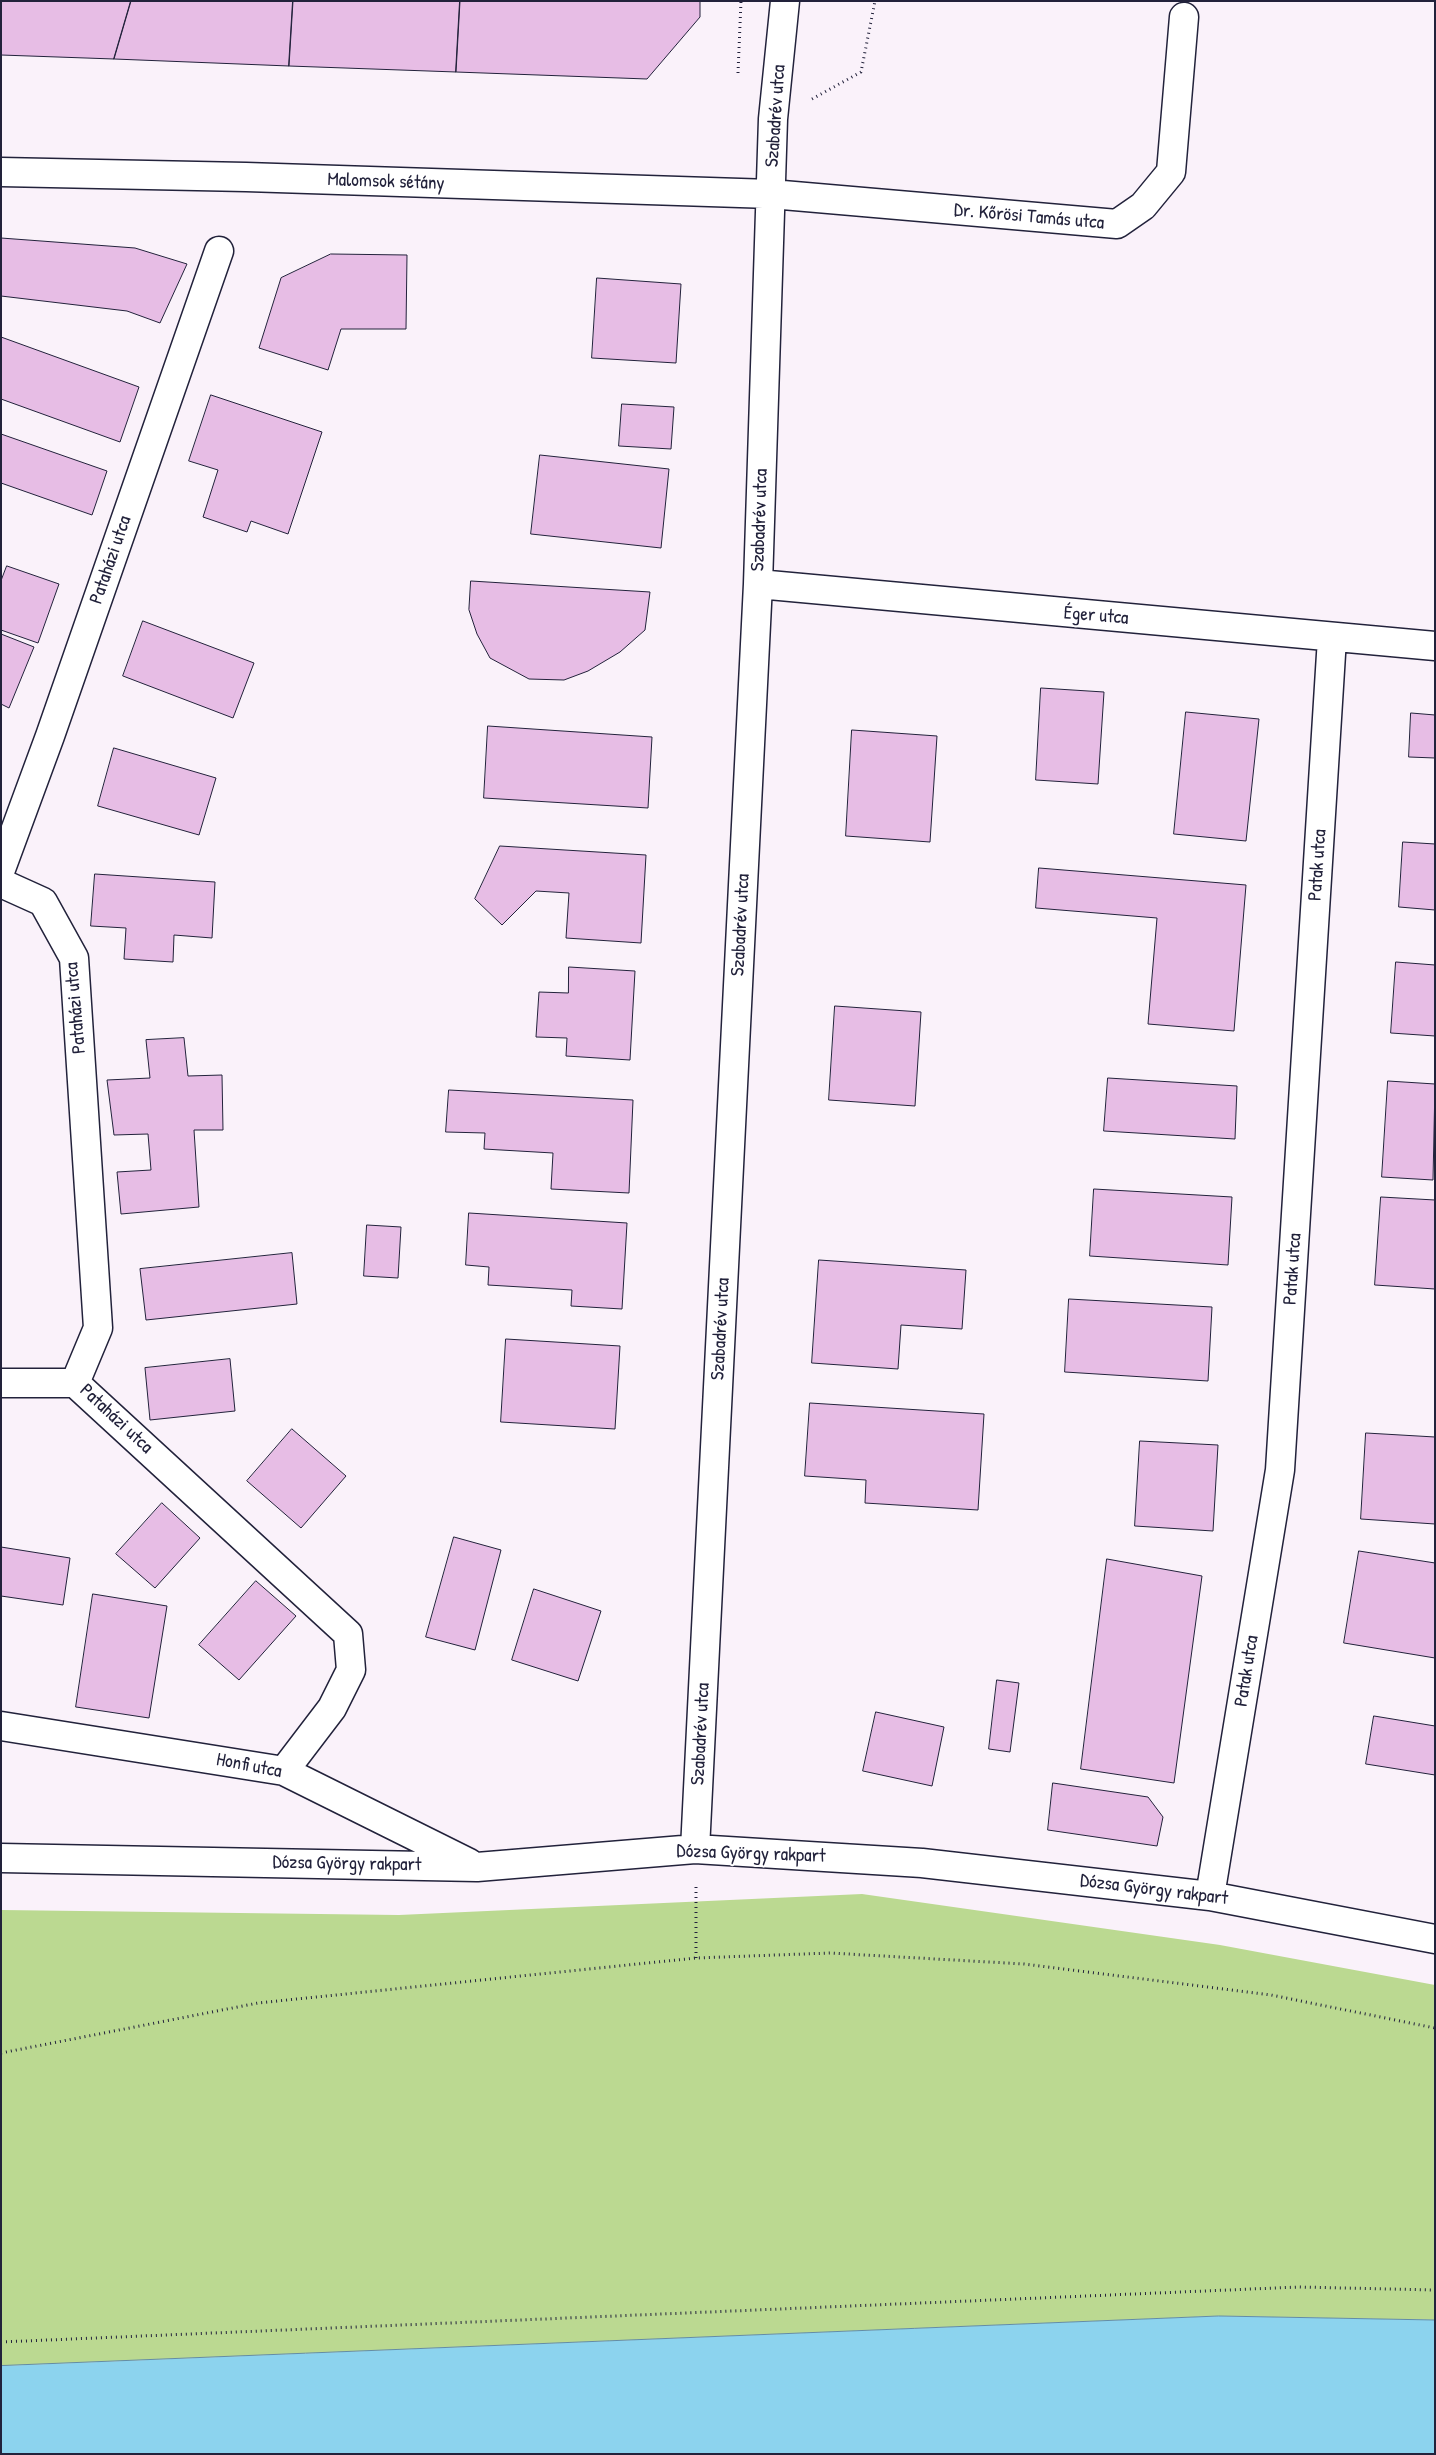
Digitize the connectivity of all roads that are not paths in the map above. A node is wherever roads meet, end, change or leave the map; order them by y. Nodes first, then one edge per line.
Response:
1 (785, 1) edge
2 (1184, 17) dead end
3 (1, 172) edge
4 (771, 194) junction
5 (219, 251) dead end
6 (758, 584) junction
7 (1332, 638) junction
8 (1435, 646) edge
9 (1, 869) edge
10 (1, 883) edge
11 (75, 1382) junction
12 (1, 1383) edge
13 (1, 1726) edge
14 (284, 1771) junction
15 (695, 1849) junction
16 (1, 1858) edge
17 (477, 1867) junction
18 (1210, 1896) junction
19 (1435, 1939) edge

1 - 4 street, Szabadrév utca
2 - 4 street, Dr. Kőrösi Tamás utca
3 - 4 street, Malomsok sétány
4 - 6 street, Szabadrév utca
5 - 9 street, Pataházi utca
6 - 7 street, Éger utca
6 - 15 street, Szabadrév utca
7 - 8 street, Éger utca
7 - 18 street, Patak utca
10 - 11 street, Pataházi utca
11 - 12 street
11 - 14 street, Pataházi utca
13 - 14 street, Honfi utca
14 - 17 street, Honfi utca
15 - 17 street, Dózsa György rakpart
15 - 18 street, Dózsa György rakpart
16 - 17 street, Dózsa György rakpart
18 - 19 street, Dózsa György rakpart

